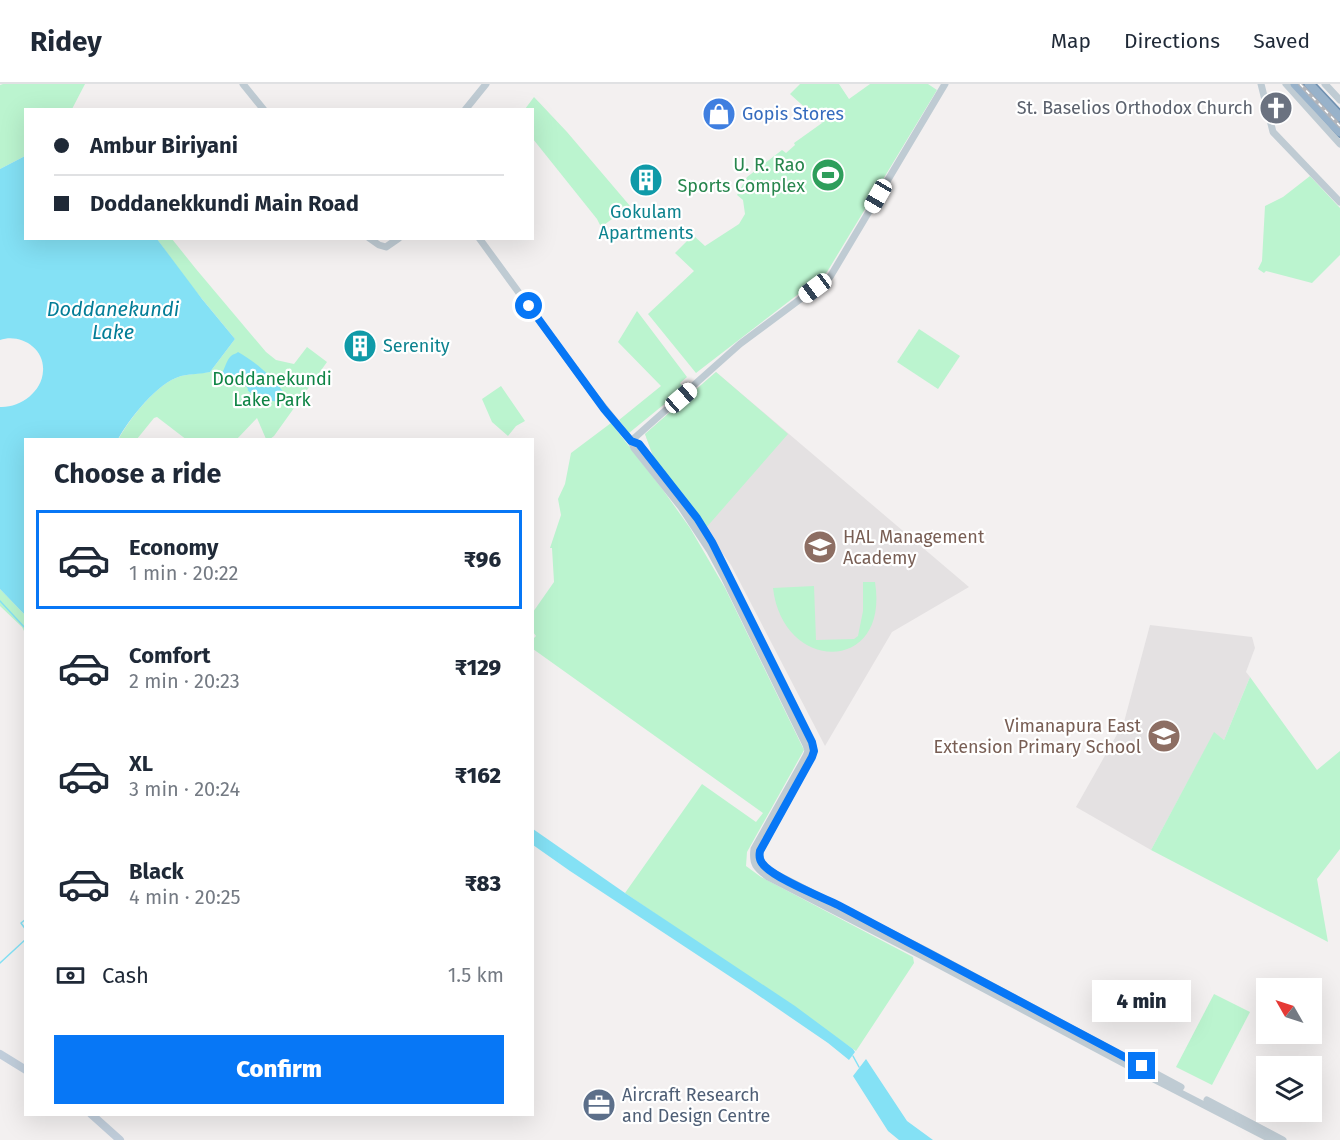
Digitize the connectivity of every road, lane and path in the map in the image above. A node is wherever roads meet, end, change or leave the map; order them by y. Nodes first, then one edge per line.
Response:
1 (243, 84) edge
2 (486, 84) edge
3 (945, 84) edge
4 (1261, 84) edge
5 (1286, 84) edge
6 (1295, 84) edge
7 (1309, 84) edge
8 (1325, 84) edge
9 (1340, 100) edge
10 (262, 108) edge
11 (467, 108) edge
12 (1340, 117) edge
13 (1340, 132) edge
14 (1340, 144) edge
15 (1340, 202) edge
16 (372, 240) edge
17 (396, 240) edge
18 (480, 240) edge
19 (631, 441) junction
20 (0, 1054) edge
21 (24, 1070) edge
22 (93, 1116) edge
23 (120, 1140) edge
24 (1272, 1140) edge
25 (1283, 1140) edge

1 - 10 street
2 - 11 street
3 - 19 street
4 - 15 street
5 - 14 street
6 - 13 highway
7 - 12 highway
8 - 9 street
16 - 17 street
18 - 19 street
19 - 24 street
19 - 25 street
20 - 21 main road
22 - 23 main road

